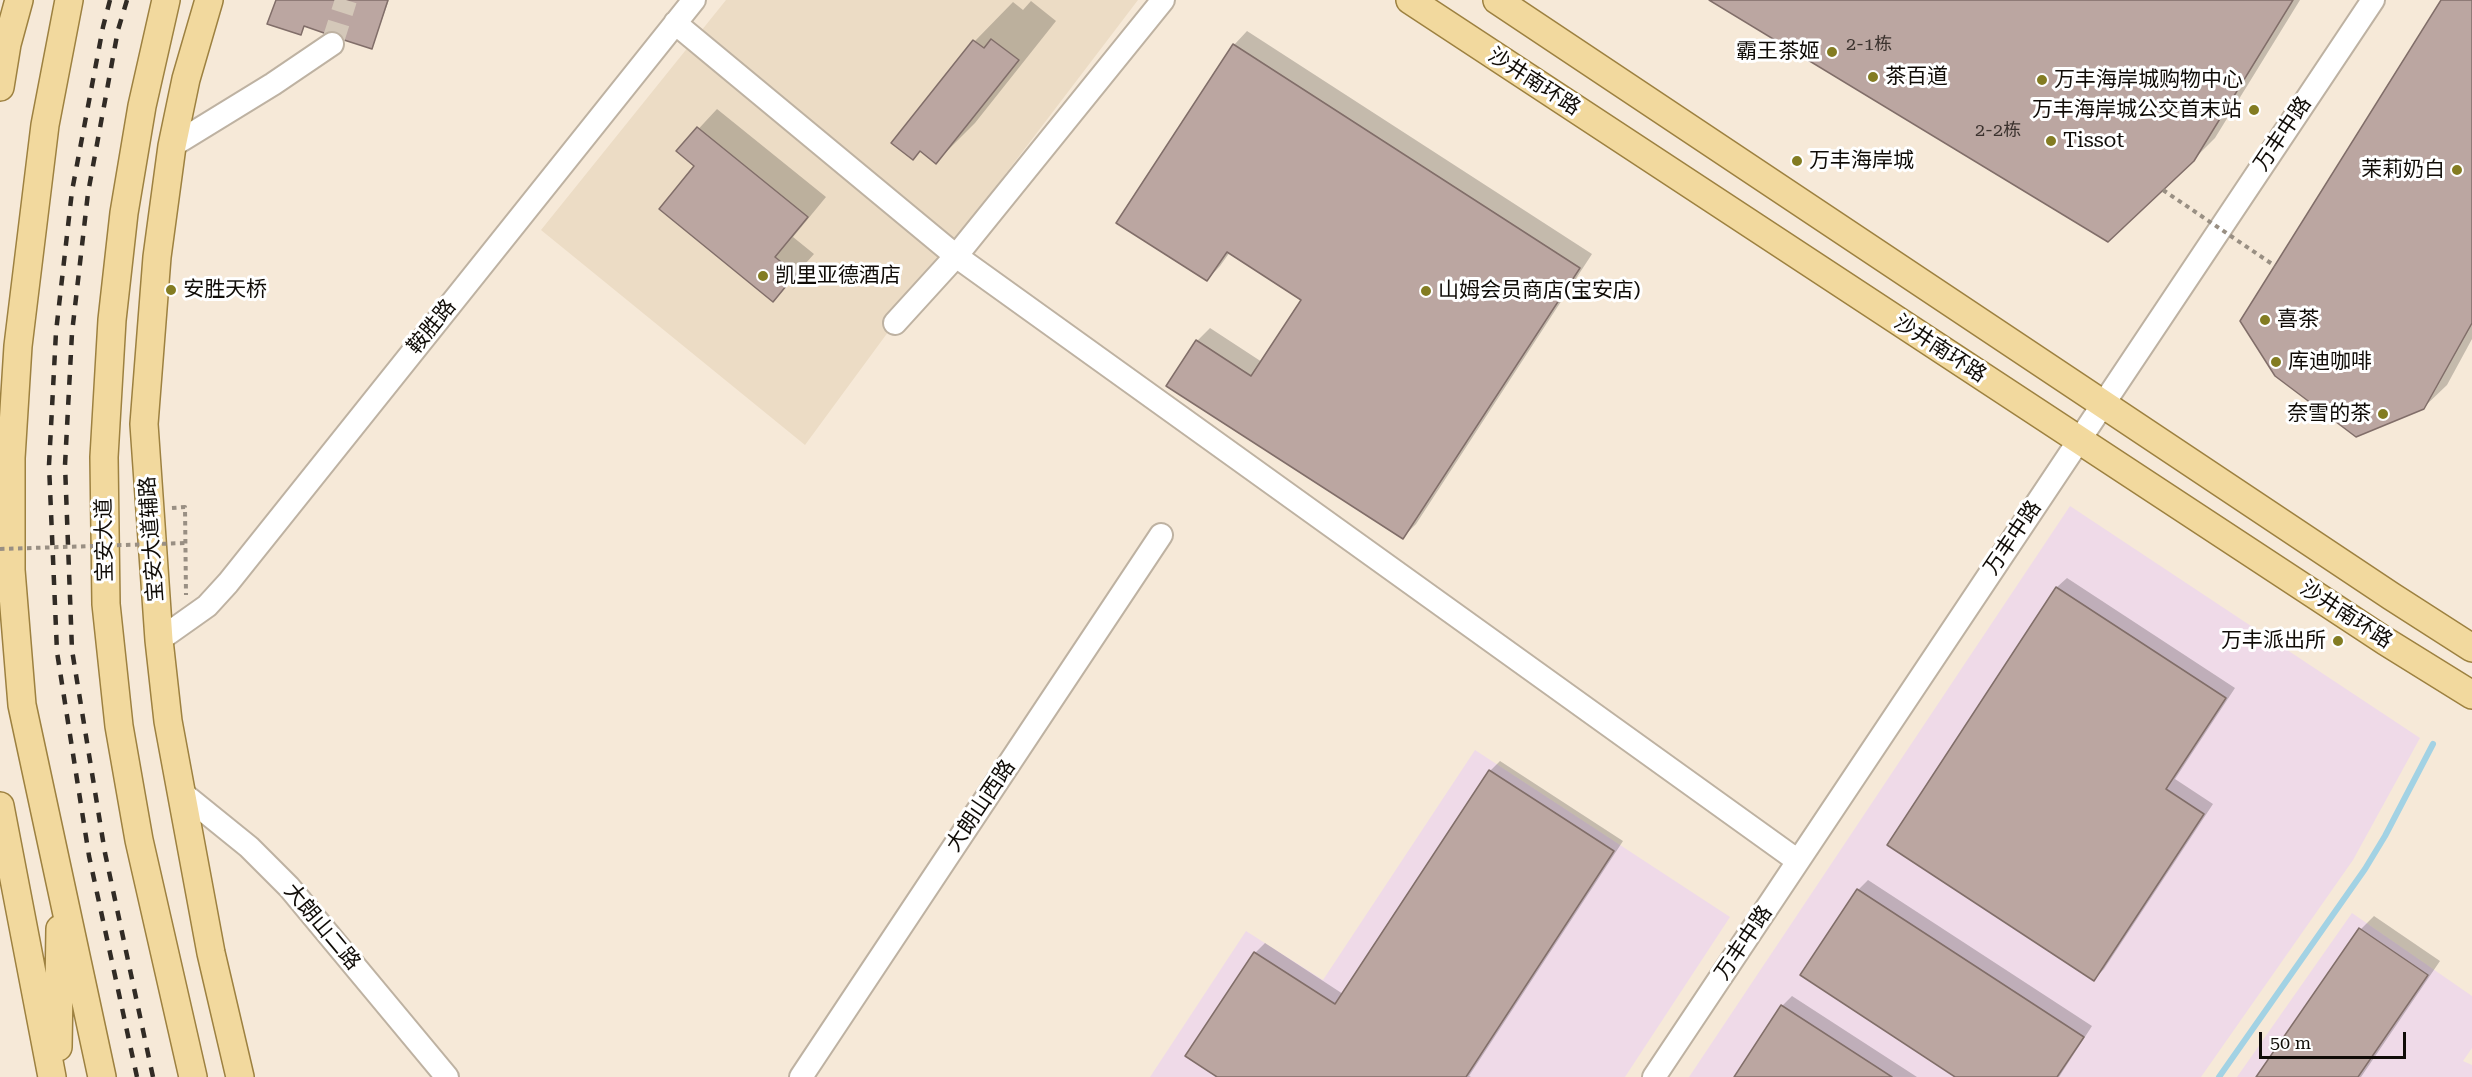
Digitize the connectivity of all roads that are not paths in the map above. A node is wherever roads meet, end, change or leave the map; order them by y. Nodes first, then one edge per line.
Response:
1 (19, 0) edge
2 (69, 0) edge
3 (166, 0) edge
4 (209, 0) edge
5 (694, 0) edge
6 (1163, 0) edge
7 (1410, 0) edge
8 (1497, 0) edge
9 (2373, 0) edge
10 (675, 23) junction
11 (332, 44) tunnel mouth
12 (0, 87) edge
13 (172, 146) junction
14 (956, 256) junction
15 (157, 257) junction
16 (111, 320) junction
17 (895, 322) dead end
18 (2103, 404) junction
19 (2079, 440) junction
20 (1161, 535) dead end
21 (159, 640) junction
22 (2472, 648) edge
23 (2472, 695) edge
24 (181, 792) junction
25 (0, 806) edge
26 (1798, 861) junction
27 (60, 883) junction
28 (184, 1038) junction
29 (52, 1077) edge
30 (57, 1077) edge
31 (102, 1077) edge
32 (193, 1077) edge
33 (202, 1077) edge
34 (240, 1077) edge
35 (447, 1077) edge
36 (801, 1077) edge
37 (1654, 1077) edge

1 - 12 main road
2 - 27 main road
3 - 16 main road, 宝安大道
4 - 13 main road, 宝安大道辅路
5 - 10 street, 鞍胜路
6 - 14 street
7 - 19 main road, 沙井南环路
8 - 18 main road, 沙井南环路
9 - 18 street, 万丰中路
10 - 14 street
10 - 21 street, 鞍胜路
11 - 13 street
13 - 15 main road, 宝安大道辅路
14 - 17 street
14 - 26 street
15 - 16 main road
15 - 21 main road, 宝安大道辅路
16 - 28 main road, 宝安大道
18 - 19 street, 万丰中路
18 - 22 main road, 沙井南环路
19 - 23 main road, 沙井南环路
19 - 26 street, 万丰中路
20 - 36 street, 大朗山西路
21 - 24 main road, 宝安大道辅路
24 - 34 main road, 宝安大道辅路
24 - 35 street, 大朗山二路
25 - 29 main road
26 - 37 street, 万丰中路
27 - 30 main road
27 - 31 main road
28 - 32 main road, 宝安大道
28 - 33 main road

